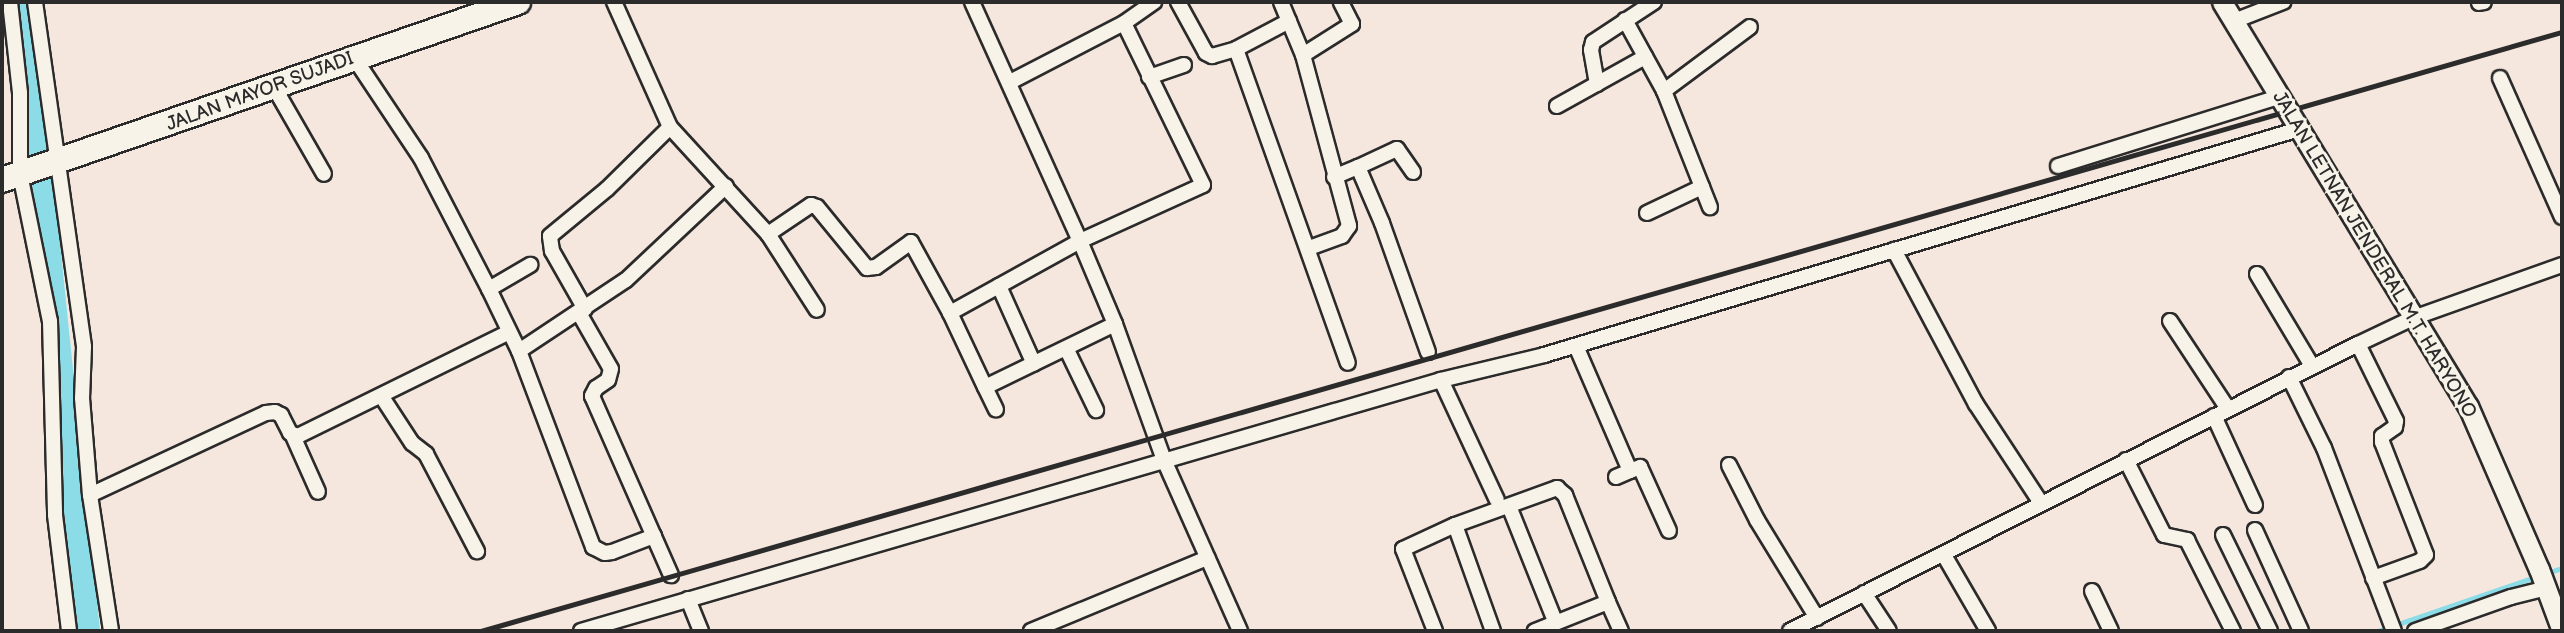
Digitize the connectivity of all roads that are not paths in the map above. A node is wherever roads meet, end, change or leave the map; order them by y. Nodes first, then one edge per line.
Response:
1 (10, 2) edge
2 (36, 2) edge
3 (518, 2) edge
4 (614, 2) edge
5 (972, 2) edge
6 (1153, 2) edge
7 (1178, 2) edge
8 (1281, 2) edge
9 (1341, 2) edge
10 (1654, 2) edge
11 (2222, 2) edge
12 (2283, 2) edge
13 (1289, 20) junction
14 (1625, 20) junction
15 (2234, 21) junction
16 (1124, 23) junction
17 (1750, 27) dead end
18 (1236, 49) junction
19 (1303, 55) junction
20 (1645, 57) junction
21 (355, 58) junction
22 (1184, 65) dead end
23 (1149, 77) junction
24 (2500, 78) dead end
25 (1010, 82) junction
26 (1597, 84) junction
27 (274, 87) junction
28 (1664, 91) junction
29 (2278, 97) junction
30 (1557, 106) dead end
31 (670, 127) junction
32 (2299, 129) junction
33 (57, 159) junction
34 (2058, 166) dead end
35 (1358, 167) junction
36 (1413, 172) dead end
37 (324, 174) dead end
38 (16, 175) edge
39 (1334, 177) junction
40 (726, 186) junction
41 (1702, 187) junction
42 (1710, 207) dead end
43 (1647, 213) dead end
44 (2562, 217) edge
45 (768, 234) junction
46 (1080, 241) junction
47 (1309, 248) junction
48 (1894, 250) junction
49 (530, 265) dead end
50 (2562, 265) edge
51 (2257, 274) dead end
52 (999, 286) junction
53 (489, 289) junction
54 (817, 310) dead end
55 (582, 311) junction
56 (950, 313) junction
57 (2413, 318) junction
58 (2170, 321) dead end
59 (1115, 324) junction
60 (509, 332) junction
61 (2358, 344) junction
62 (1576, 346) junction
63 (1067, 350) junction
64 (519, 351) junction
65 (1428, 352) dead end
66 (1348, 363) dead end
67 (1034, 364) junction
68 (2312, 366) junction
69 (2289, 377) junction
70 (1441, 380) junction
71 (985, 387) junction
72 (382, 397) junction
73 (996, 410) dead end
74 (1096, 410) dead end
75 (2221, 412) junction
76 (293, 436) junction
77 (1164, 460) junction
78 (2126, 460) junction
79 (1729, 465) dead end
80 (318, 492) dead end
81 (90, 495) junction
82 (1503, 503) junction
83 (2041, 503) junction
84 (2255, 505) dead end
85 (1455, 525) junction
86 (2255, 530) dead end
87 (1669, 531) dead end
88 (2223, 535) dead end
89 (654, 536) junction
90 (477, 551) dead end
91 (1944, 555) junction
92 (1207, 558) junction
93 (671, 575) dead end
94 (2373, 578) junction
95 (2543, 580) junction
96 (2092, 591) dead end
97 (1864, 593) junction
98 (688, 599) junction
99 (1608, 602) junction
100 (1817, 618) junction
101 (1555, 621) junction
102 (2449, 625) edge
103 (2392, 626) edge
104 (69, 631) edge
105 (111, 631) edge
106 (581, 631) edge
107 (701, 631) edge
108 (1031, 631) edge
109 (1240, 631) edge
110 (1435, 631) edge
111 (1493, 631) edge
112 (1535, 631) edge
113 (1621, 631) edge
114 (1790, 631) edge
115 (1889, 631) edge
116 (1988, 631) edge
117 (2110, 631) edge
118 (2233, 631) edge
119 (2270, 631) edge
120 (2301, 631) edge
121 (2416, 631) edge
122 (2562, 631) edge

1 - 38 street
2 - 33 street
3 - 21 highway, JALAN MAYOR SUJADI
4 - 31 street
5 - 25 street
6 - 16 street
7 - 18 street
8 - 13 street
9 - 19 street
10 - 14 street
11 - 15 main road, JALAN LETNAN JENDERAL M.T. HARYONO
12 - 15 street
13 - 18 street
13 - 19 street
14 - 20 street
14 - 26 street
15 - 29 main road, JALAN LETNAN JENDERAL M.T. HARYONO
16 - 23 street
16 - 25 street
17 - 28 street
18 - 47 street
19 - 39 street
20 - 26 street
20 - 28 street
21 - 27 highway, JALAN MAYOR SUJADI
21 - 53 street
22 - 23 street
23 - 46 street
24 - 44 street
25 - 46 street
26 - 30 street
27 - 33 highway, JALAN MAYOR SUJADI
27 - 37 street
28 - 41 street
29 - 32 main road, JALAN LETNAN JENDERAL M.T. HARYONO
29 - 34 street
31 - 40 street
31 - 55 street
32 - 48 street
32 - 57 main road, JALAN LETNAN JENDERAL M.T. HARYONO
33 - 38 highway, JALAN MAYOR SUJADI
33 - 81 street
35 - 36 street
35 - 39 street
35 - 65 street
38 - 104 street
39 - 47 street
40 - 45 street
40 - 55 street
41 - 42 street
41 - 43 street
45 - 54 street
45 - 56 street
46 - 52 street
46 - 59 street
47 - 66 street
48 - 62 street
48 - 83 street
49 - 53 street
50 - 57 street
51 - 68 street
52 - 56 street
52 - 67 street
53 - 60 street
55 - 64 street
55 - 89 street
56 - 71 street
57 - 61 street
57 - 95 main road, JALAN LETNAN JENDERAL M.T. HARYONO
58 - 75 street
59 - 63 street
59 - 77 street
60 - 64 street
60 - 72 street
61 - 68 street
61 - 94 street
62 - 70 street
62 - 87 street
63 - 67 street
63 - 74 street
64 - 89 street
67 - 71 street
68 - 69 street
69 - 75 street
69 - 94 street
70 - 77 street
70 - 82 street
71 - 73 street
72 - 76 street
72 - 90 street
75 - 78 street
75 - 84 street
76 - 80 street
76 - 81 street
77 - 92 street
77 - 98 street
78 - 83 street
78 - 118 street
79 - 100 street
81 - 105 street
82 - 85 street
82 - 99 street
82 - 101 street
83 - 91 street
85 - 110 street
85 - 111 street
86 - 120 street
88 - 119 street
89 - 93 street
91 - 97 street
91 - 116 street
92 - 108 street
92 - 109 street
94 - 103 street
95 - 102 street
95 - 122 main road, JALAN LETNAN JENDERAL M.T. HARYONO
96 - 117 street
97 - 100 street
97 - 115 street
98 - 106 street
98 - 107 street
99 - 101 street
99 - 113 street
100 - 114 street
101 - 112 street
102 - 121 street

